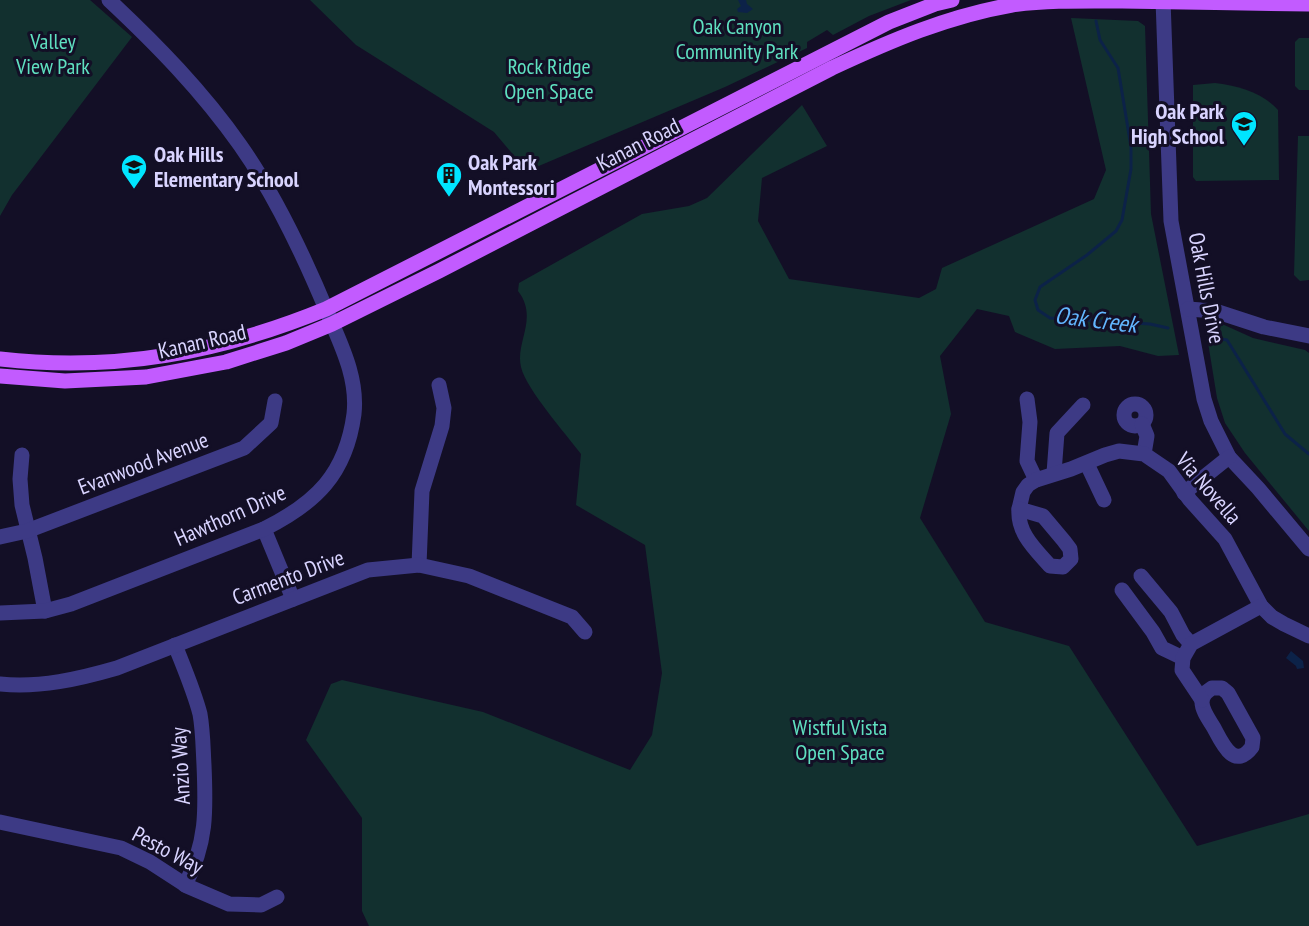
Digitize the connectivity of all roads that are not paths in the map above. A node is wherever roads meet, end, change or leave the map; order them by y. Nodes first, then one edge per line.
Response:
1 (109, 0) edge
2 (952, 0) edge
3 (1163, 1) edge
4 (1309, 4) edge
5 (1188, 309) junction
6 (329, 316) junction
7 (1309, 336) edge
8 (0, 359) edge
9 (0, 376) edge
10 (439, 385) dead end
11 (1027, 399) dead end
12 (275, 401) dead end
13 (1083, 405) dead end
14 (1142, 424) dead end
15 (1144, 454) junction
16 (22, 455) dead end
17 (1229, 457) junction
18 (1087, 464) junction
19 (1054, 474) junction
20 (1036, 480) junction
21 (1184, 492) junction
22 (1104, 500) dead end
23 (1018, 510) dead end
24 (264, 529) junction
25 (27, 531) junction
26 (0, 537) edge
27 (1309, 549) edge
28 (419, 565) junction
29 (1141, 576) dead end
30 (1122, 590) dead end
31 (293, 599) junction
32 (1261, 606) junction
33 (45, 611) junction
34 (0, 613) edge
35 (585, 632) dead end
36 (1309, 636) edge
37 (1191, 644) junction
38 (175, 645) junction
39 (1183, 658) junction
40 (0, 684) edge
41 (1202, 700) dead end
42 (0, 822) edge
43 (185, 885) junction
44 (277, 897) dead end

1 - 6 street, Hawthorn Drive
2 - 6 main road, Kanan Road
3 - 4 main road, Kanan Road
3 - 5 street, Oak Hills Drive
3 - 6 main road, Kanan Road
5 - 7 street
5 - 17 street, Oak Hills Drive
6 - 8 main road, Kanan Road
6 - 9 main road, Kanan Road
6 - 24 street, Hawthorn Drive
10 - 28 street
11 - 20 street
12 - 25 street, Evanwood Avenue
13 - 19 street
14 - 15 street
15 - 18 street, Via Novella
15 - 21 street, Via Novella
16 - 25 street
17 - 21 street
17 - 27 street, Oak Hills Drive
18 - 19 street, Via Novella
18 - 22 street
19 - 20 street, Via Novella
20 - 23 street
21 - 32 street, Via Novella
24 - 31 street
24 - 33 street, Hawthorn Drive
25 - 26 street, Evanwood Avenue
25 - 33 street
28 - 31 street, Carmento Drive
28 - 35 street, Carmento Drive
29 - 37 street
30 - 39 street
31 - 38 street, Carmento Drive
32 - 36 street, Via Novella
32 - 37 street
33 - 34 street, Hawthorn Drive
37 - 39 street
38 - 40 street, Carmento Drive
38 - 43 street, Anzio Way
39 - 41 street
42 - 43 street, Pesto Way
43 - 44 street, Pesto Way

